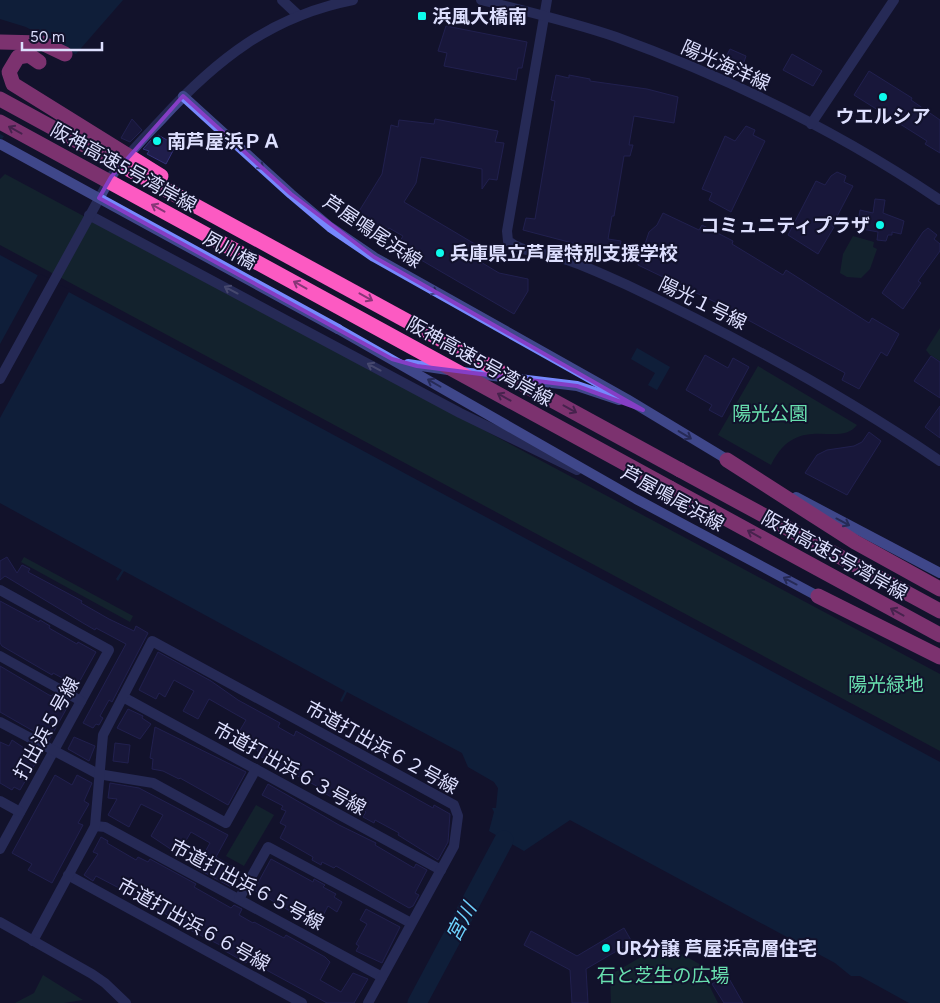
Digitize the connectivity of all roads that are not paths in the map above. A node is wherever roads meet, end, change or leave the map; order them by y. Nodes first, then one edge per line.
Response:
1 (282, 0) edge
2 (354, 0) edge
3 (481, 0) edge
4 (547, 0) edge
5 (894, 0) edge
6 (298, 15) junction
7 (545, 16) junction
8 (0, 42) edge
9 (65, 54) dead end
10 (38, 62) dead end
11 (183, 96) junction
12 (0, 99) edge
13 (0, 122) edge
14 (811, 124) junction
15 (0, 144) edge
16 (940, 200) edge
17 (89, 215) junction
18 (340, 283) junction
19 (338, 329) joint
20 (392, 359) junction
21 (0, 379) edge
22 (643, 410) junction
23 (727, 460) junction
24 (940, 461) edge
25 (636, 499) junction
26 (940, 573) edge
27 (940, 589) edge
28 (0, 590) edge
29 (818, 596) junction
30 (940, 611) edge
31 (940, 635) edge
32 (0, 656) edge
33 (940, 657) edge
34 (940, 663) edge
35 (123, 697) junction
36 (80, 701) junction
37 (0, 722) edge
38 (53, 751) junction
39 (256, 769) junction
40 (98, 774) junction
41 (0, 801) edge
42 (20, 812) junction
43 (95, 826) junction
44 (0, 849) edge
45 (441, 870) junction
46 (68, 876) junction
47 (239, 899) junction
48 (0, 922) edge
49 (412, 923) junction
50 (33, 941) junction
51 (382, 977) junction
52 (126, 1003) edge
53 (302, 1003) edge
54 (368, 1003) edge

1 - 6 street
2 - 6 street
3 - 7 street, 陽光海洋線
4 - 7 street
5 - 14 street
6 - 11 street
7 - 14 street, 陽光海洋線
7 - 24 street, 陽光１号線
8 - 9 highway
10 - 18 highway, bridge
11 - 17 street
11 -> 22 main road, 芦屋鳴尾浜線
12 - 18 highway, 阪神高速5号湾岸線, bridge
31 -> 13 highway, 阪神高速5号湾岸線, bridge
14 - 16 street, 陽光海洋線
15 - 19 main road, 夙川橋, bridge
17 - 21 street
25 -> 17 street
18 -> 30 highway, 阪神高速5号湾岸線, bridge
19 - 20 main road, 芦屋鳴尾浜線
20 - 22 main road, 芦屋鳴尾浜線
25 -> 20 main road, 芦屋鳴尾浜線
22 -> 23 main road, 芦屋鳴尾浜線
23 -> 26 main road, 芦屋鳴尾浜線
23 - 27 highway
29 -> 25 main road, 芦屋鳴尾浜線
28 - 36 street, 打出浜５号線
29 - 33 highway
29 - 34 main road, 芦屋鳴尾浜線
32 - 36 street
35 - 39 street, 市道打出浜６３号線
35 - 40 street
35 - 45 street, 市道打出浜６２号線
36 - 38 street, 打出浜５号線
37 - 38 street
38 - 40 street
38 - 42 street, 打出浜５号線
39 - 40 street
39 - 45 street, 市道打出浜６３号線
40 - 43 street
41 - 42 street
42 - 44 street, 打出浜５号線
43 - 46 street
43 - 47 street, 市道打出浜６５号線
45 - 49 street, 市道打出浜６２号線
46 - 50 street
46 - 53 street, 市道打出浜６６号線
47 - 49 street
47 - 51 street, 市道打出浜６５号線
48 - 50 street
49 - 51 street, 市道打出浜６２号線
50 - 52 street
51 - 54 street, 市道打出浜６２号線

